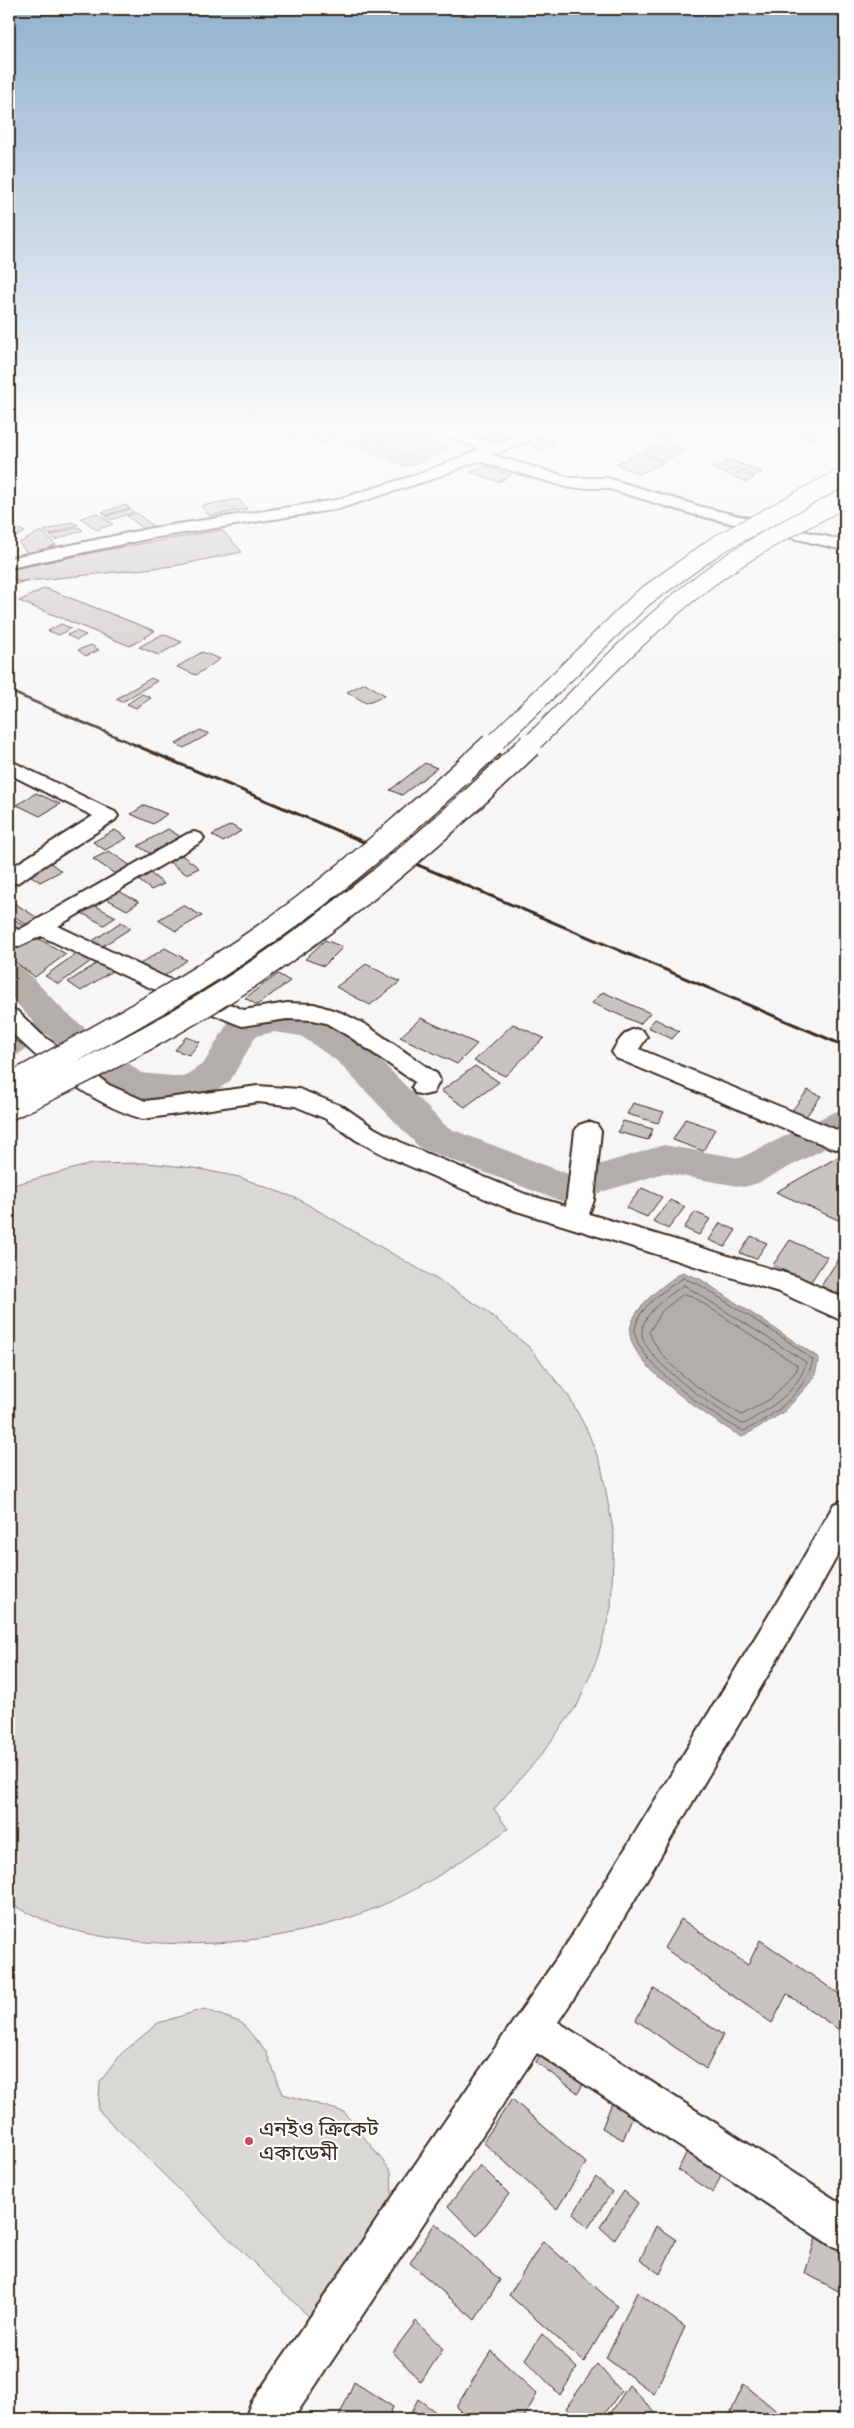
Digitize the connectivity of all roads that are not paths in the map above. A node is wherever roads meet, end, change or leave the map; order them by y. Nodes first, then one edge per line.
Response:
1 (103, 543) edge
2 (722, 543) edge
3 (761, 543) edge
4 (836, 543) edge
5 (839, 544) dead end
6 (9, 563) edge
7 (9, 766) edge
8 (194, 838) dead end
9 (9, 878) edge
10 (41, 927) junction
11 (9, 933) edge
12 (22, 1028) edge
13 (635, 1037) dead end
14 (9, 1086) edge
15 (424, 1086) dead end
16 (9, 1108) edge
17 (588, 1131) dead end
18 (841, 1138) edge
19 (574, 1220) junction
20 (845, 1310) edge
21 (845, 1513) edge
22 (532, 2027) junction
23 (845, 2230) edge
24 (267, 2419) edge

1 - 6 street
2 - 14 main road, bridge
3 - 16 main road, bridge
4 - 5 street
7 - 9 street
8 - 10 street
10 - 11 street
10 - 15 street
12 - 19 street
13 - 18 street
17 - 19 street
19 - 20 street
21 - 22 street
22 - 23 street
22 - 24 street

